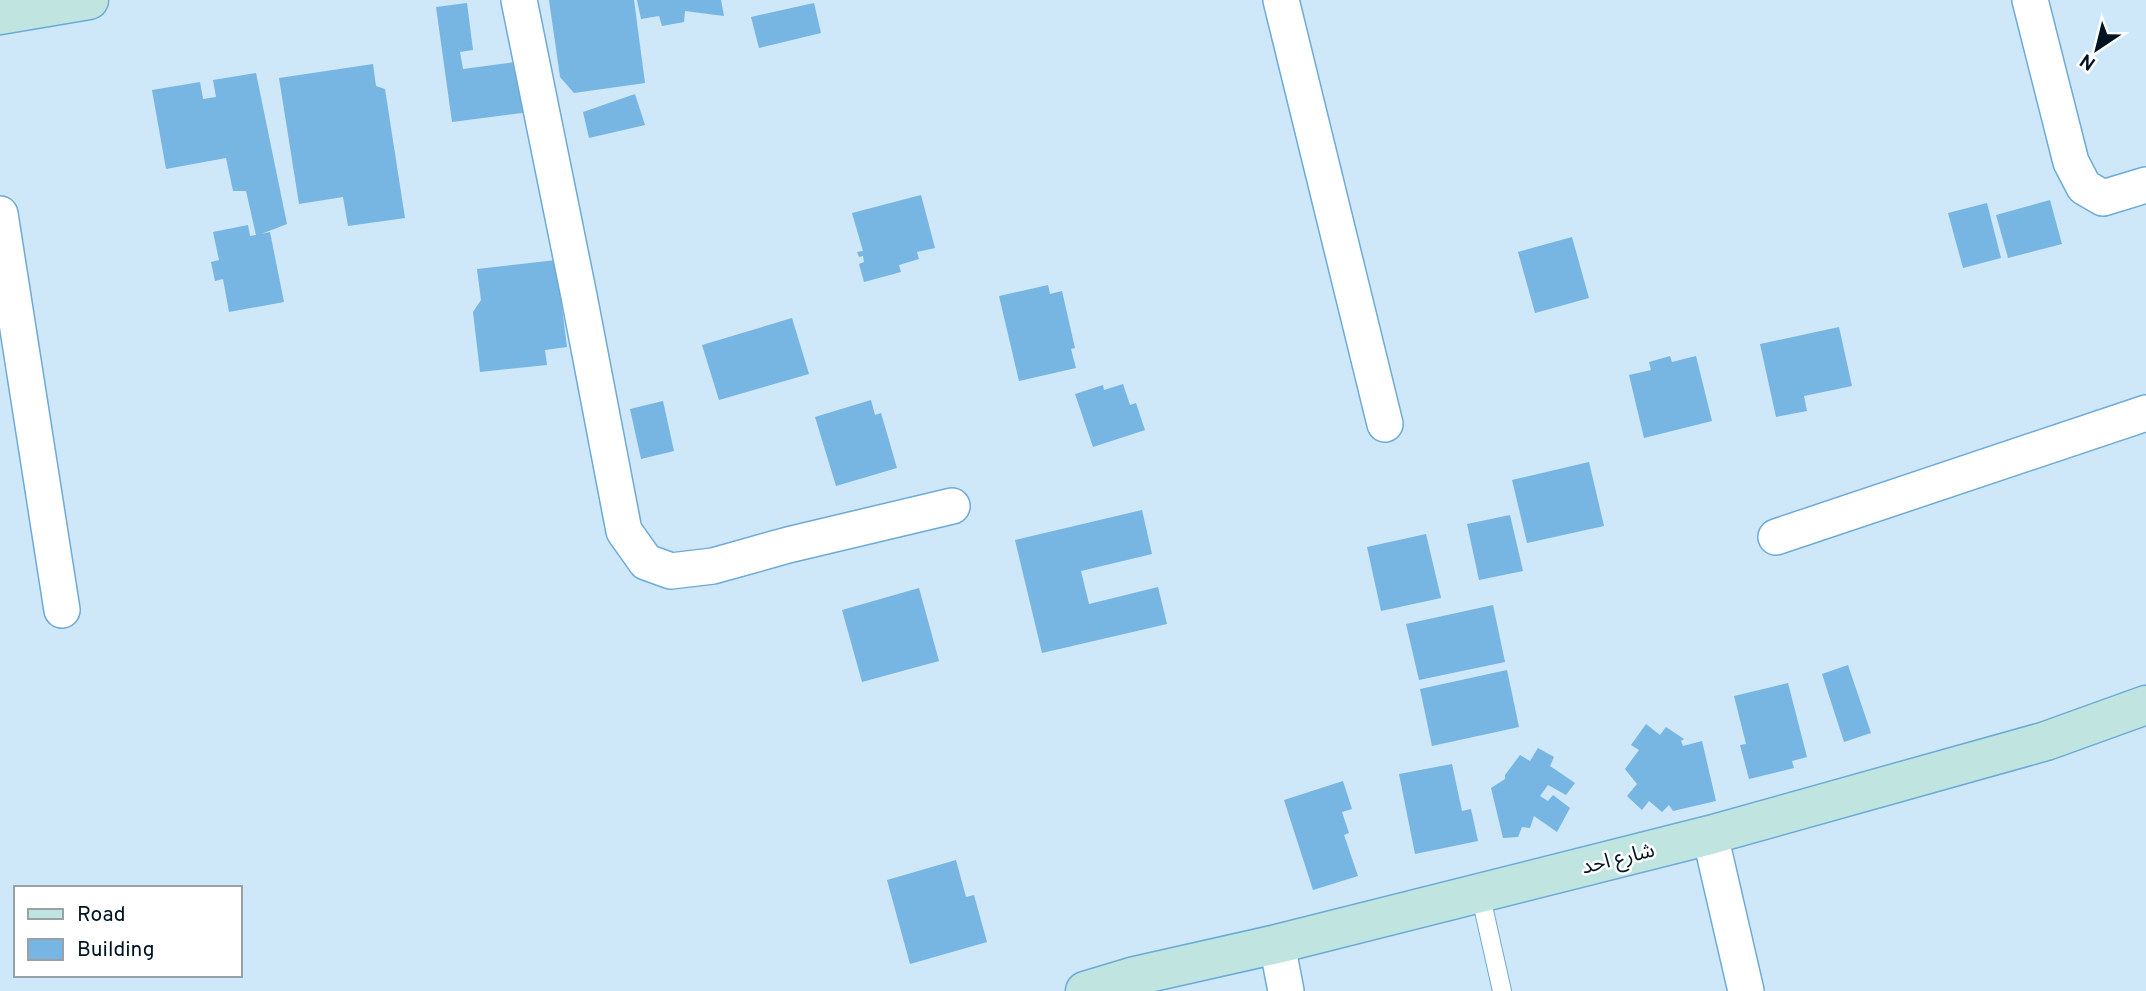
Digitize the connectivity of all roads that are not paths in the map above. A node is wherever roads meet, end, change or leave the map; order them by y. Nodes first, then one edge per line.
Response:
1 (89, 0) edge
2 (519, 0) edge
3 (1281, 0) edge
4 (2030, 0) edge
5 (0, 15) edge
6 (2146, 185) edge
7 (0, 215) edge
8 (2146, 413) edge
9 (1385, 424) dead end
10 (952, 506) dead end
11 (1776, 537) dead end
12 (62, 610) dead end
13 (2146, 705) edge
14 (1710, 835) junction
15 (1480, 893) junction
16 (1278, 944) junction
17 (1085, 991) edge
18 (1286, 991) edge
19 (1502, 991) edge
20 (1746, 991) edge

1 - 5 street
2 - 10 street
3 - 9 street
4 - 6 street
7 - 12 street
8 - 11 street
13 - 14 street, شارع احد
14 - 15 street, شارع احد
14 - 20 street
15 - 16 street, شارع احد
15 - 19 lane
16 - 17 street, شارع احد
16 - 18 street

